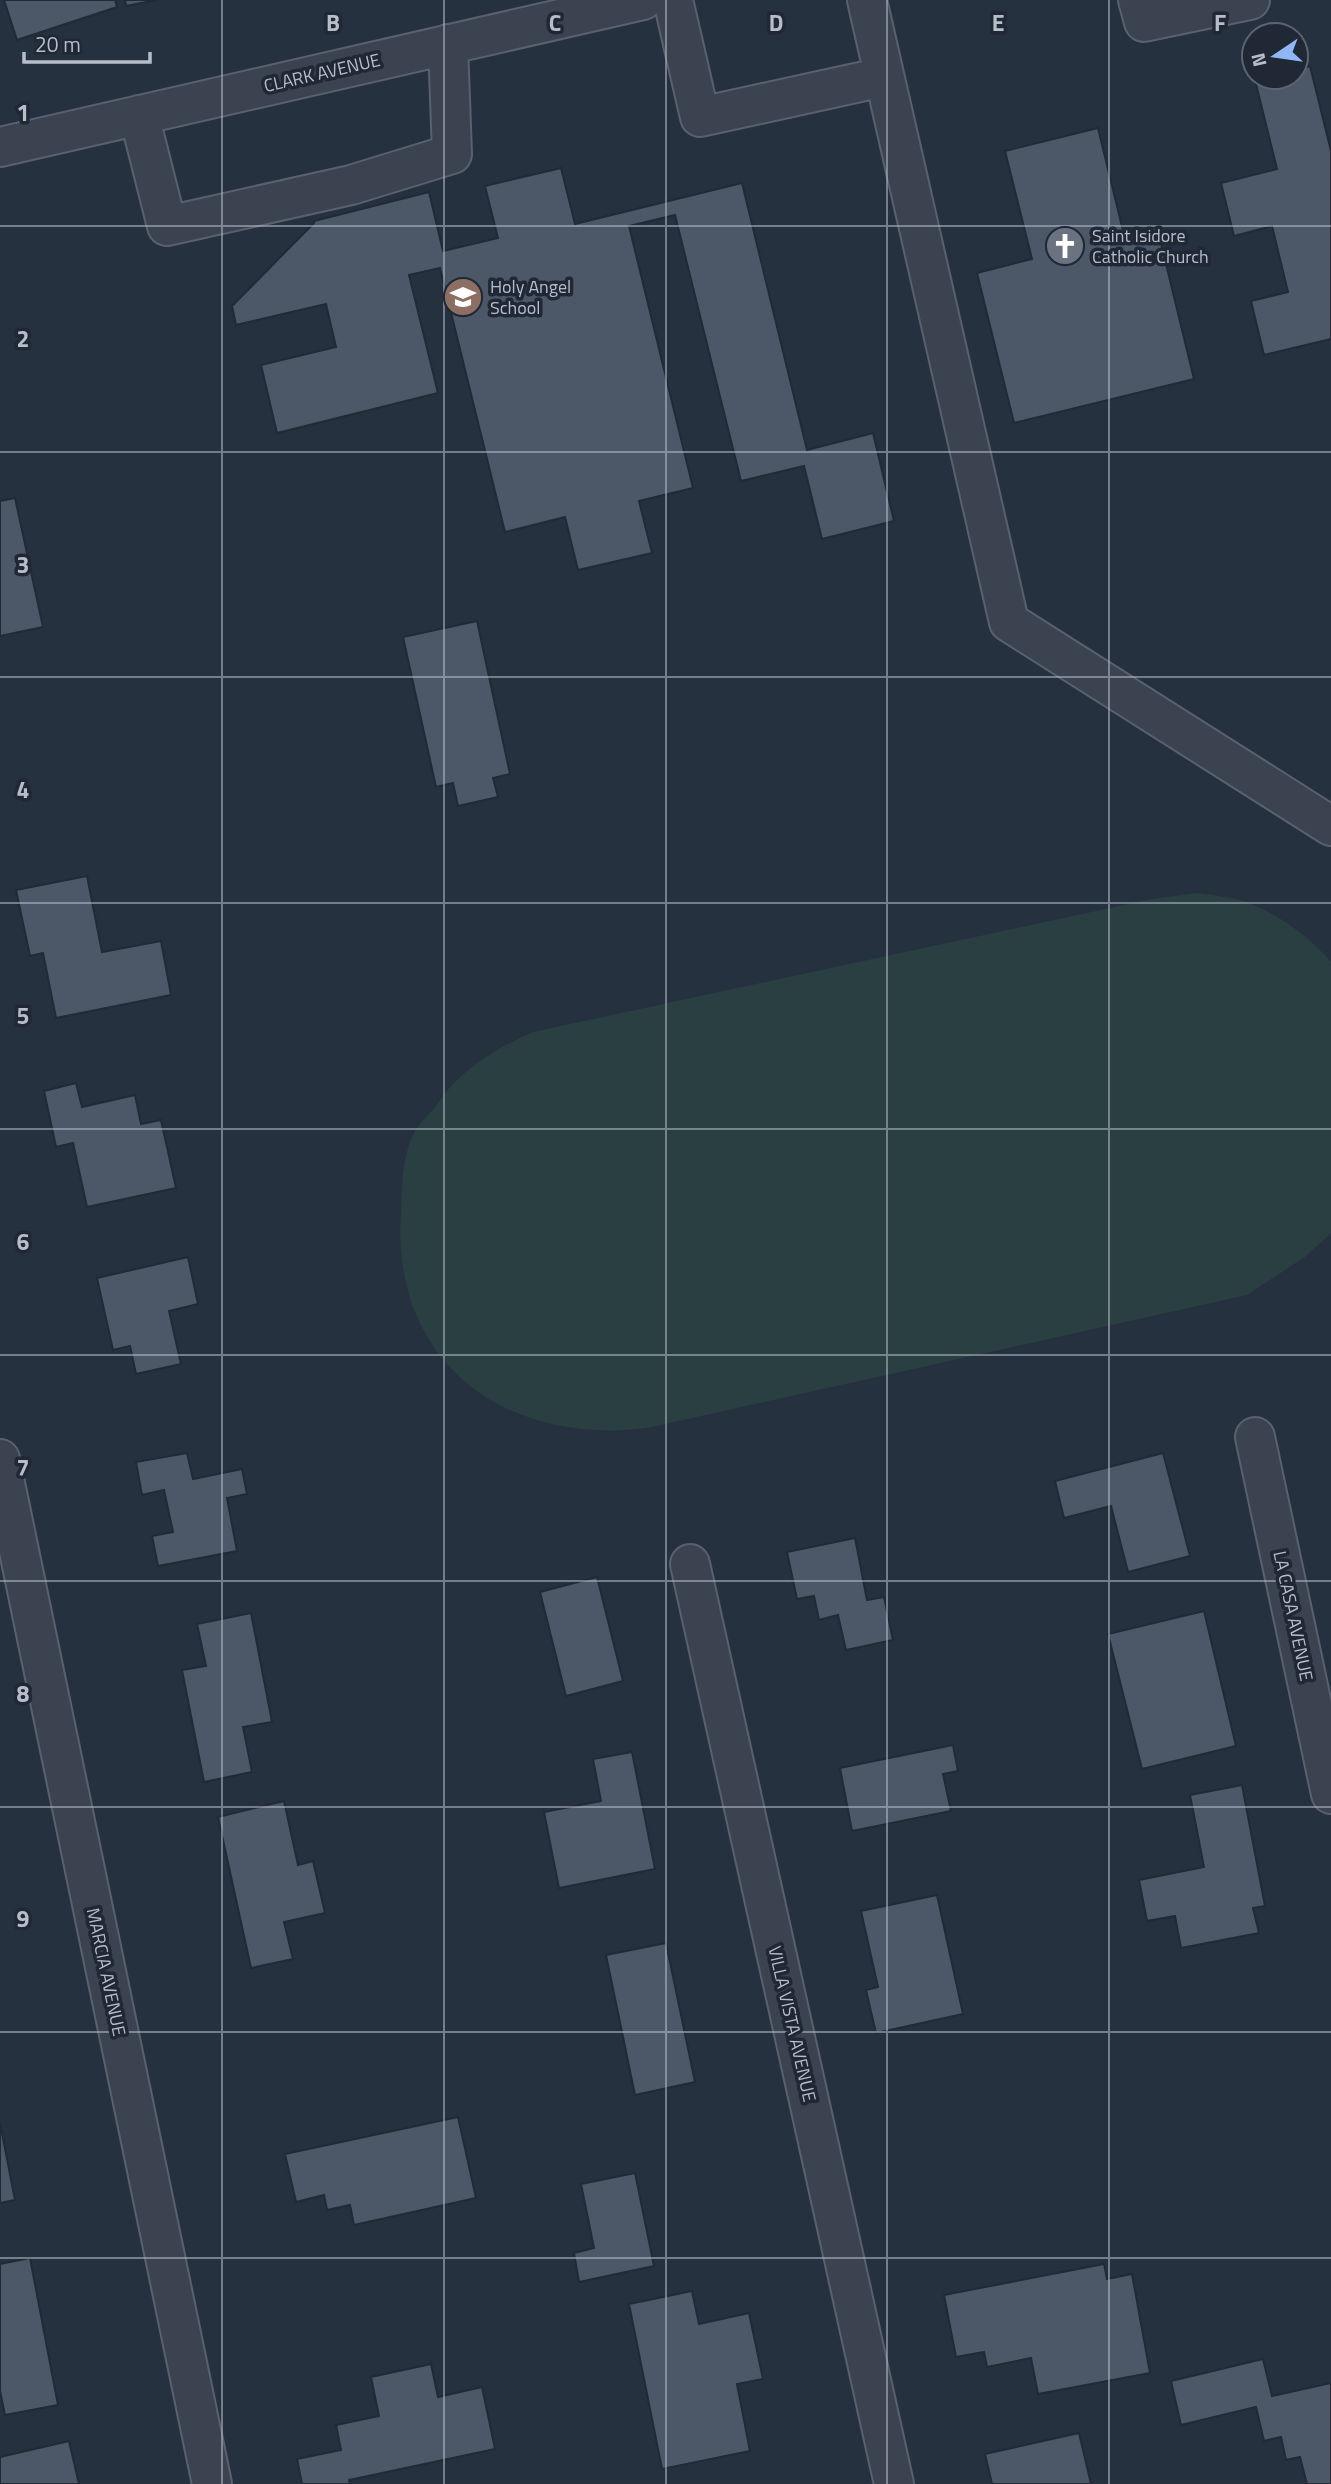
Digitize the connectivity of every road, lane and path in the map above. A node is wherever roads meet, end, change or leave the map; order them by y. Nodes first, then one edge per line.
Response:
1 (643, 0) edge
2 (673, 0) edge
3 (867, 0) edge
4 (1138, 0) edge
5 (1250, 0) edge
6 (449, 44) junction
7 (883, 78) junction
8 (139, 115) junction
9 (0, 147) edge
10 (1331, 826) edge
11 (1255, 1437) dead end
12 (0, 1459) edge
13 (690, 1564) dead end
14 (1331, 1794) edge
15 (212, 2484) edge
16 (894, 2484) edge

1 - 6 street, CLARK AVENUE
2 - 7 street
3 - 7 street
4 - 5 street
6 - 8 street, CLARK AVENUE
6 - 8 street
7 - 10 street
8 - 9 street, CLARK AVENUE
11 - 14 street, LA CASA AVENUE
12 - 15 street, MARCIA AVENUE
13 - 16 street, VILLA VISTA AVENUE

